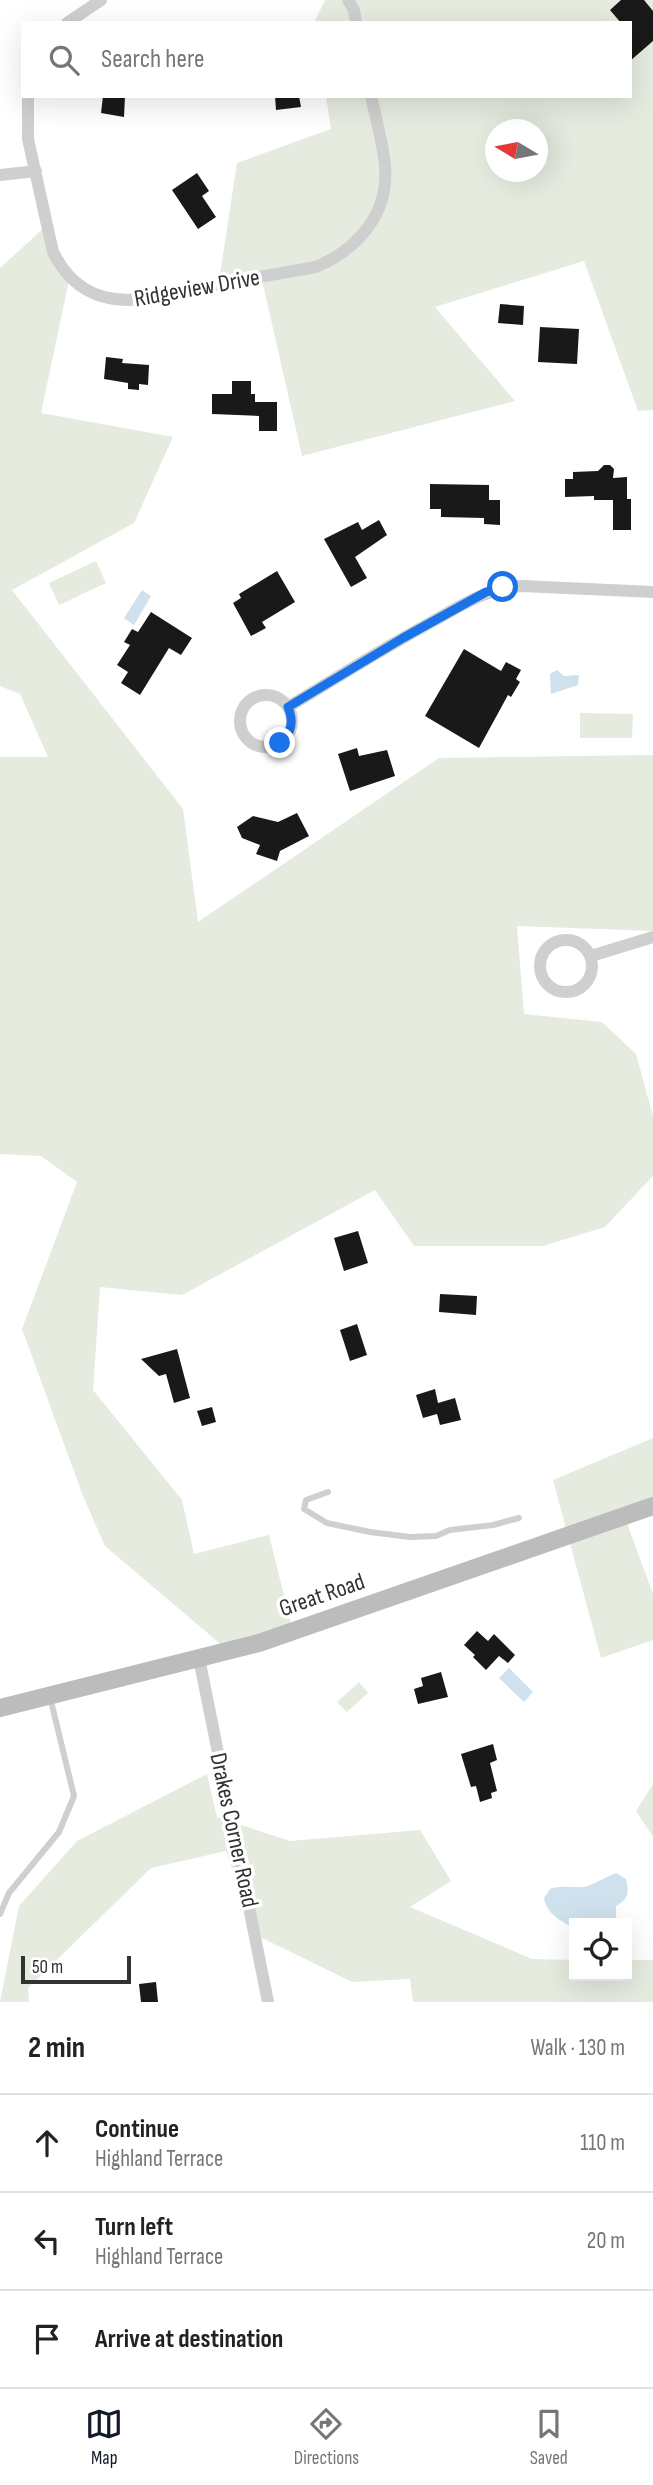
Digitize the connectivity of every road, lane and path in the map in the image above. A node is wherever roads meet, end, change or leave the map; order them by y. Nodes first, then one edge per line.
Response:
1 (101, 0) edge
2 (348, 0) edge
3 (70, 21) edge
4 (356, 21) edge
5 (28, 98) edge
6 (371, 98) edge
7 (36, 171) junction
8 (0, 175) edge
9 (653, 592) edge
10 (288, 707) junction
11 (653, 936) edge
12 (591, 956) junction
13 (328, 1492) dead end
14 (653, 1506) edge
15 (519, 1518) dead end
16 (199, 1658) junction
17 (50, 1695) junction
18 (0, 1708) edge
19 (0, 1914) edge
20 (268, 2002) edge

1 - 3 street
2 - 4 street
5 - 7 street, Ridgeview Drive
6 - 7 street, Ridgeview Drive
7 - 8 street
9 - 10 street
10 - 10 street
11 - 12 street
12 - 12 street
13 - 15 lane
14 - 16 street, Great Road
16 - 17 street, Great Road
16 - 20 street, Drakes Corner Road
17 - 18 street, Great Road
17 - 19 lane

